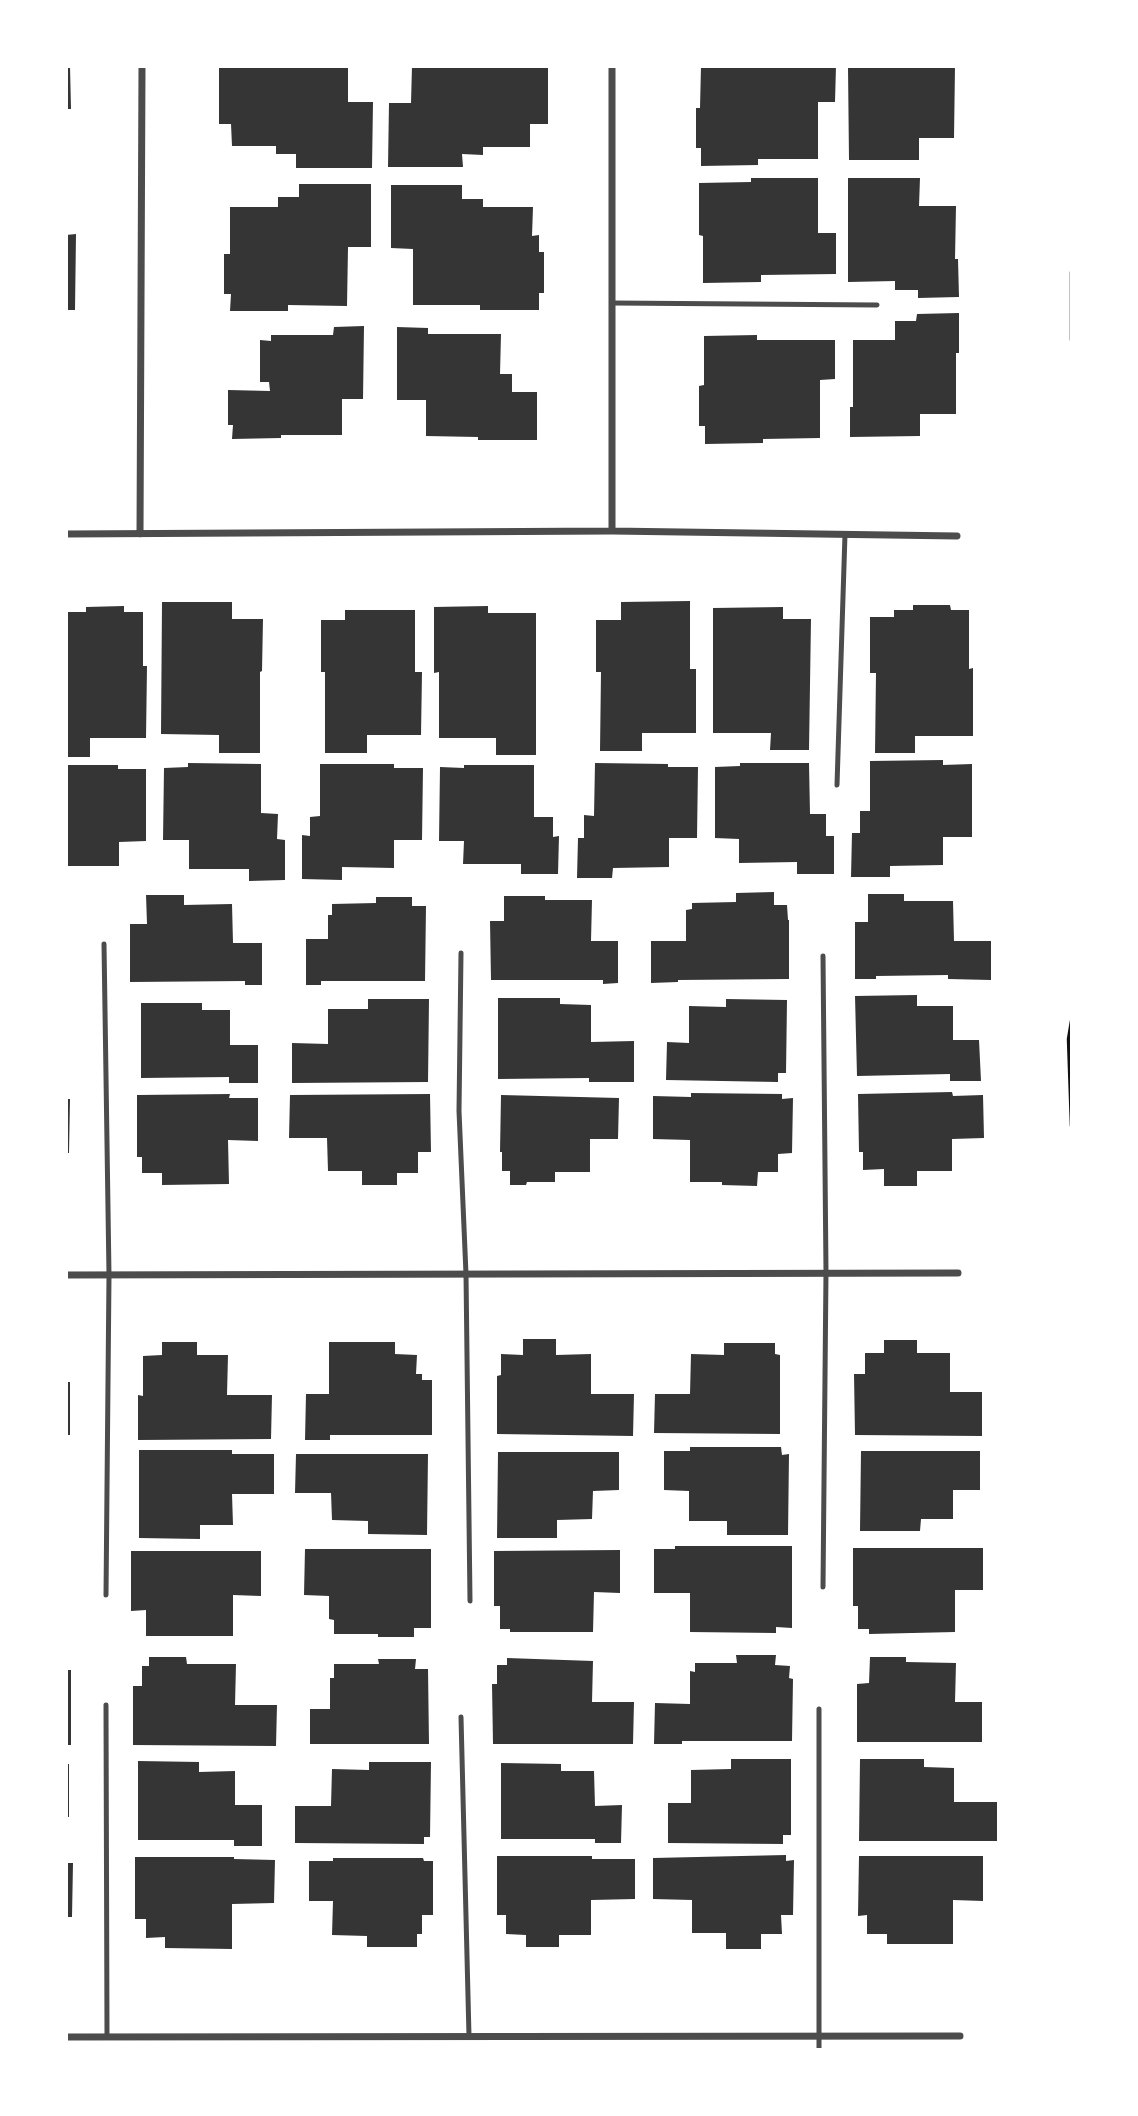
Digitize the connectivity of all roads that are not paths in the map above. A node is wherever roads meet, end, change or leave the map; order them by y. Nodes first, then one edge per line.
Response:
1 (142, 66) edge
2 (612, 66) edge
3 (613, 303) junction
4 (877, 305) dead end
5 (612, 531) junction
6 (66, 534) edge
7 (140, 534) junction
8 (845, 534) junction
9 (957, 536) dead end
10 (837, 785) dead end
11 (104, 944) dead end
12 (461, 953) dead end
13 (822, 956) dead end
14 (826, 1272) junction
15 (958, 1273) dead end
16 (466, 1274) junction
17 (66, 1275) edge
18 (109, 1275) junction
19 (823, 1587) dead end
20 (106, 1595) dead end
21 (470, 1601) dead end
22 (106, 1705) dead end
23 (819, 1709) dead end
24 (461, 1717) dead end
25 (817, 2035) junction
26 (469, 2036) junction
27 (960, 2036) dead end
28 (66, 2037) edge
29 (107, 2037) junction
30 (819, 2049) edge

1 - 7 street
2 - 3 street
3 - 4 lane
3 - 5 street
5 - 7 street
5 - 8 street
6 - 7 street
8 - 9 street
8 - 10 lane
11 - 18 lane
12 - 16 lane
13 - 14 lane
14 - 15 street
14 - 16 street
14 - 19 lane
16 - 18 street
16 - 21 lane
17 - 18 street
18 - 20 lane
22 - 29 lane
23 - 25 lane
24 - 26 lane
25 - 26 street
25 - 27 street
25 - 30 lane
26 - 29 street
28 - 29 street

